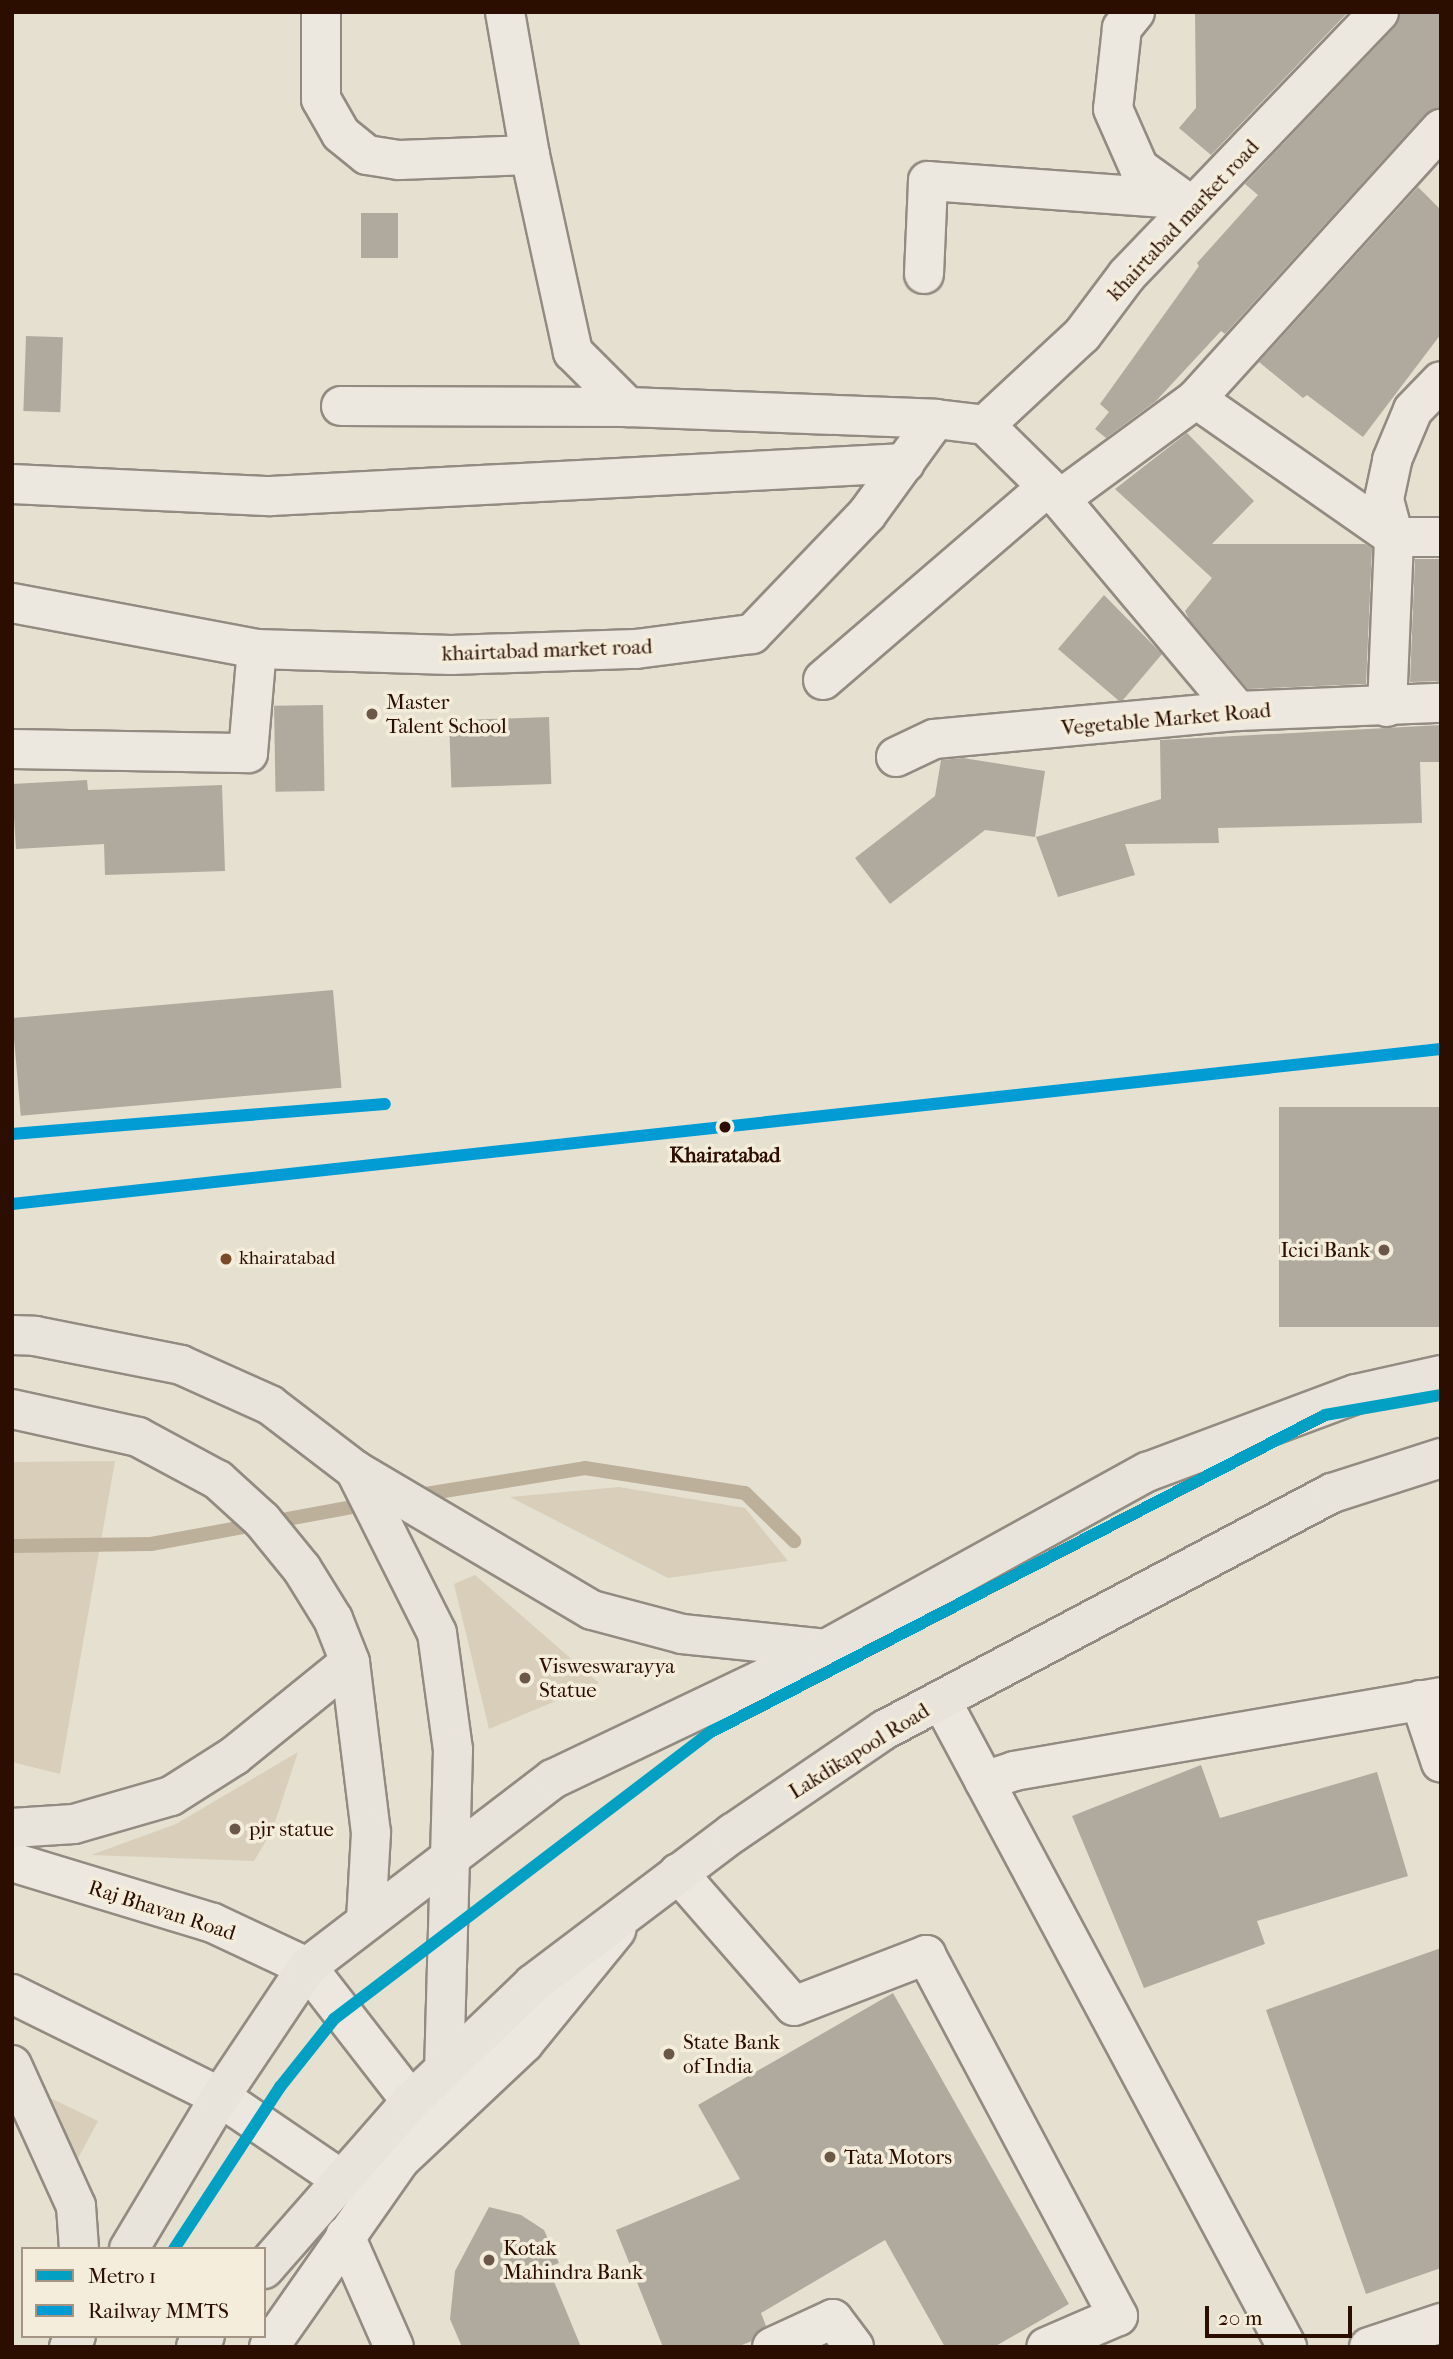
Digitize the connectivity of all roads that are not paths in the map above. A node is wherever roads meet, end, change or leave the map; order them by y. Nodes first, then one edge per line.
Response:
1 (321, 12) edge
2 (505, 12) edge
3 (1135, 12) edge
4 (1379, 12) edge
5 (1441, 129) edge
6 (530, 155) junction
7 (1187, 201) junction
8 (924, 274) dead end
9 (1441, 381) edge
10 (1196, 399) junction
11 (341, 406) dead end
12 (628, 407) junction
13 (936, 419) junction
14 (985, 425) junction
15 (905, 463) junction
16 (12, 484) edge
17 (1054, 493) junction
18 (1394, 537) junction
19 (1441, 537) edge
20 (12, 603) edge
21 (257, 649) junction
22 (823, 680) dead end
23 (1441, 703) edge
24 (1387, 707) junction
25 (1238, 711) junction
26 (12, 749) edge
27 (896, 757) dead end
28 (12, 1335) edge
29 (1441, 1375) edge
30 (12, 1409) edge
31 (1441, 1458) edge
32 (355, 1470) junction
33 (826, 1650) junction
34 (350, 1662) junction
35 (1430, 1698) edge
36 (941, 1700) junction
37 (1441, 1763) edge
38 (984, 1781) junction
39 (12, 1828) edge
40 (450, 1854) junction
41 (12, 1862) edge
42 (678, 1872) junction
43 (635, 1906) junction
44 (366, 1919) junction
45 (307, 1967) junction
46 (12, 1994) edge
47 (12, 2065) edge
48 (444, 2070) junction
49 (220, 2097) junction
50 (411, 2101) junction
51 (342, 2180) junction
52 (345, 2236) junction
53 (79, 2247) edge
54 (130, 2247) edge
55 (266, 2267) edge
56 (1441, 2323) edge
57 (269, 2347) edge
58 (394, 2347) edge
59 (772, 2347) edge
60 (854, 2347) edge
61 (1046, 2347) edge
62 (1287, 2347) edge
63 (1369, 2347) edge

1 - 6 street
2 - 6 street
3 - 7 street
4 - 7 street, khairtabad market road
5 - 10 street
6 - 12 street
7 - 8 street
7 - 14 street, khairtabad market road
9 - 18 street
10 - 17 street
10 - 18 street
11 - 12 street
12 - 13 street
13 - 14 street
13 - 15 street, khairtabad market road
14 - 17 street
15 - 16 street
15 - 21 street, khairtabad market road
17 - 22 street
17 - 25 street
18 - 19 street
18 - 24 street
20 - 21 street, khairtabad market road
21 - 26 street
23 - 24 street, Vegetable Market Road
24 - 25 street, Vegetable Market Road
25 - 27 street, Vegetable Market Road
28 - 32 main road
29 - 33 main road
30 - 34 main road
31 - 36 main road, Lakdikapool Road
32 - 33 main road
32 - 40 main road
33 - 40 main road
34 - 39 main road
34 - 44 main road
35 - 37 street
35 - 38 street
36 - 38 street
36 - 42 main road, Lakdikapool Road
38 - 62 street
40 - 44 main road
40 - 48 main road
41 - 45 street, Raj Bhavan Road
42 - 43 main road, Lakdikapool Road
42 - 61 street
43 - 48 main road, Lakdikapool Road
43 - 52 street
44 - 45 main road
45 - 49 main road
45 - 50 street, Raj Bhavan Road
46 - 49 street
47 - 53 main road
48 - 50 main road, Lakdikapool Road
49 - 51 street
49 - 54 main road
50 - 51 main road, Lakdikapool Road
51 - 55 main road, Lakdikapool Road
52 - 57 street
52 - 58 street
56 - 63 street
59 - 60 street

